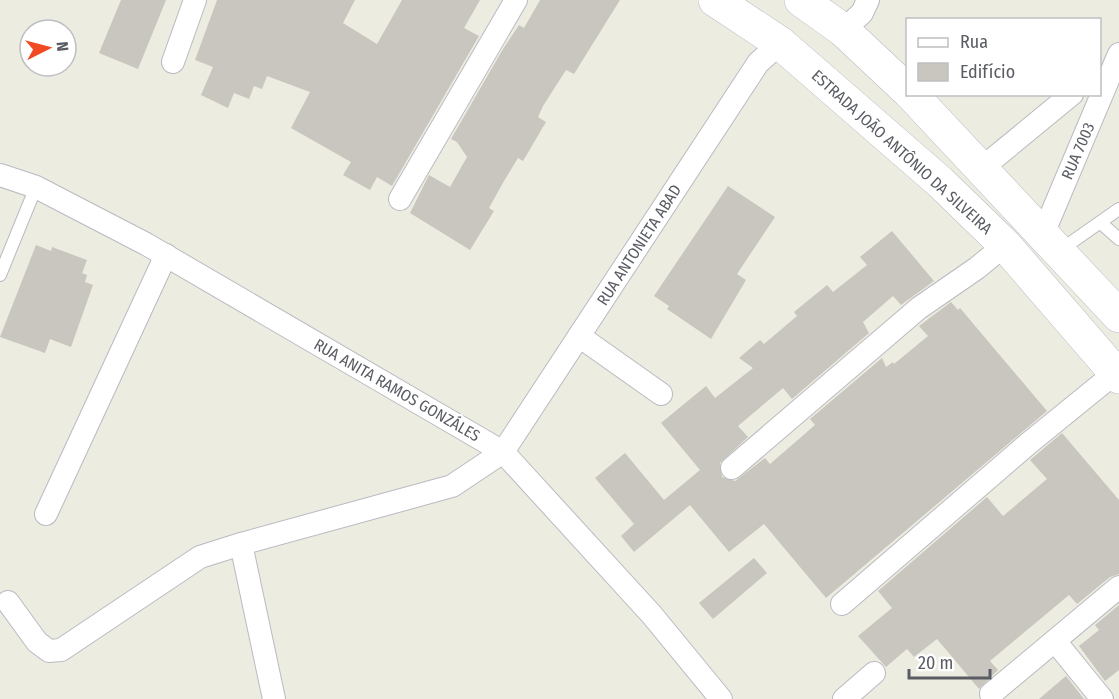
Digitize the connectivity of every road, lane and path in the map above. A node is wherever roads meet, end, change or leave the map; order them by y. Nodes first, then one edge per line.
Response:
1 (195, 0) edge
2 (516, 0) edge
3 (801, 0) edge
4 (868, 0) edge
5 (723, 5) edge
6 (843, 30) junction
7 (780, 43) junction
8 (1118, 55) edge
9 (173, 62) dead end
10 (1101, 71) edge
11 (906, 89) edge
12 (913, 96) edge
13 (1070, 96) edge
14 (982, 168) junction
15 (0, 175) edge
16 (36, 187) junction
17 (400, 199) dead end
18 (1119, 208) edge
19 (1101, 223) junction
20 (1119, 239) edge
21 (1051, 242) junction
22 (1005, 245) junction
23 (166, 255) junction
24 (0, 275) edge
25 (1119, 316) edge
26 (579, 336) junction
27 (1117, 375) edge
28 (662, 394) dead end
29 (503, 452) junction
30 (732, 468) dead end
31 (46, 514) dead end
32 (241, 544) junction
33 (1119, 587) edge
34 (8, 602) dead end
35 (842, 604) dead end
36 (1055, 641) junction
37 (874, 673) dead end
38 (991, 693) dead end
39 (274, 699) edge
40 (721, 699) edge
41 (844, 699) edge
42 (1102, 699) edge

1 - 9 street
2 - 17 street
3 - 6 main road
4 - 6 street
5 - 6 main road
5 - 7 main road, ESTRADA JOÃO ANTÔNIO DA SILVEIRA
6 - 11 main road
7 - 22 main road, ESTRADA JOÃO ANTÔNIO DA SILVEIRA
7 - 26 street, RUA ANTONIETA ABAD
8 - 10 street, RUA 7003
8 - 21 street, RUA 7003
12 - 14 main road
13 - 14 street
14 - 21 main road
15 - 16 street, RUA ANITA RAMOS GONZÁLES
16 - 23 street, RUA ANITA RAMOS GONZÁLES
16 - 24 lane
18 - 19 lane
19 - 20 lane
19 - 21 lane
21 - 25 main road
22 - 27 main road, ESTRADA JOÃO ANTÔNIO DA SILVEIRA
22 - 30 street
23 - 29 street, RUA ANITA RAMOS GONZÁLES
23 - 31 street
26 - 28 street
26 - 29 street, RUA ANTONIETA ABAD
27 - 35 street
29 - 32 street
29 - 40 street, RUA ANITA RAMOS GONZÁLES
32 - 34 street
32 - 39 street
33 - 36 street
36 - 38 street
36 - 42 street
37 - 41 street

